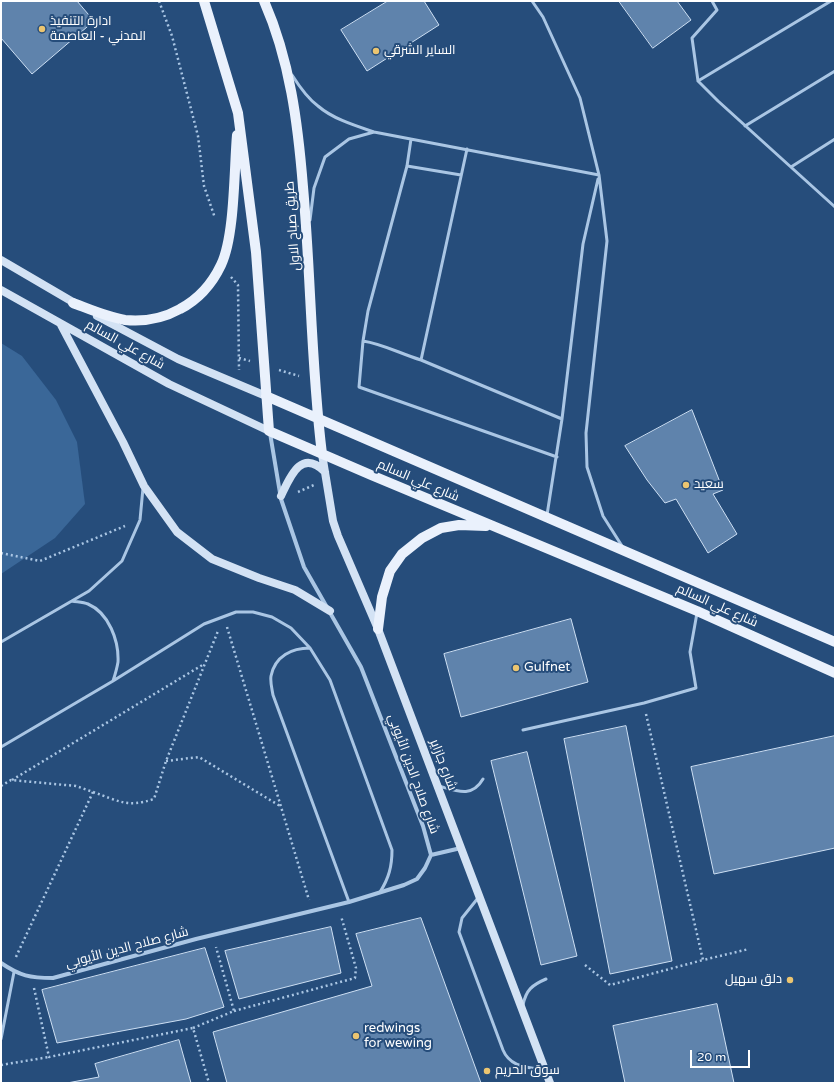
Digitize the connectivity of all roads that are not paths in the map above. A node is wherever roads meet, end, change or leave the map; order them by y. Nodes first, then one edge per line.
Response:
1 (204, 1) edge
2 (264, 1) edge
3 (532, 1) edge
4 (712, 1) edge
5 (831, 1) edge
6 (287, 68) junction
7 (835, 71) edge
8 (698, 81) junction
9 (238, 113) junction
10 (746, 126) junction
11 (374, 132) junction
12 (411, 139) junction
13 (835, 139) edge
14 (467, 149) junction
15 (407, 166) junction
16 (791, 167) junction
17 (461, 175) junction
18 (599, 175) junction
19 (834, 205) edge
20 (308, 237) junction
21 (1, 260) edge
22 (1, 290) edge
23 (72, 302) junction
24 (62, 325) junction
25 (363, 341) junction
26 (421, 360) junction
27 (266, 396) junction
28 (317, 418) junction
29 (562, 419) junction
30 (269, 431) junction
31 (322, 454) junction
32 (557, 457) junction
33 (325, 472) junction
34 (144, 486) junction
35 (281, 496) junction
36 (547, 518) junction
37 (492, 526) junction
38 (626, 551) junction
39 (71, 601) junction
40 (330, 611) junction
41 (697, 611) junction
42 (378, 628) junction
43 (1, 642) edge
44 (835, 642) edge
45 (310, 648) junction
46 (835, 673) edge
47 (113, 681) junction
48 (523, 730) dead end
49 (1, 747) edge
50 (483, 779) dead end
51 (437, 785) junction
52 (461, 848) junction
53 (431, 854) junction
54 (380, 892) junction
55 (480, 897) junction
56 (349, 902) junction
57 (1, 963) edge
58 (12, 970) junction
59 (546, 979) dead end
60 (526, 1018) junction
61 (1, 1039) edge
62 (545, 1070) junction
63 (550, 1083) edge

1 - 9 main road
2 - 6 main road, طريق صباح الاول
3 - 18 lane
4 - 8 lane
5 - 8 lane
6 - 11 lane
6 - 20 main road, طريق صباح الاول
7 - 10 lane
8 - 10 lane
9 - 23 main road
9 - 27 main road
10 - 16 lane
11 - 12 lane
11 - 20 lane
12 - 14 lane
12 - 15 lane
13 - 16 lane
14 - 17 lane
14 - 18 lane
15 - 17 lane
15 - 25 lane
16 - 19 lane
17 - 26 lane
18 - 29 lane
18 - 38 lane
20 - 28 main road, طريق صباح الاول
21 - 23 main road, شارع علي السالم
22 - 24 main road, شارع علي السالم
23 - 27 main road, شارع علي السالم
24 - 30 main road, شارع علي السالم
24 - 34 main road
25 - 26 lane
25 - 32 lane
26 - 29 lane
27 - 28 main road, شارع علي السالم
27 - 30 main road
28 - 31 main road, طريق صباح الاول
28 - 36 main road, شارع علي السالم
29 - 32 lane
30 - 31 main road, شارع علي السالم
30 - 35 street, شارع صلاح الدين الأيوبي
31 - 33 main road, شارع جازاير
31 - 37 main road, شارع علي السالم
32 - 36 lane
33 - 35 main road
33 - 42 main road, شارع جازاير
34 - 39 lane
34 - 40 main road
35 - 40 street, شارع صلاح الدين الأيوبي
36 - 38 main road, شارع علي السالم
37 - 41 main road, شارع علي السالم
37 - 42 main road
38 - 44 main road, شارع علي السالم
39 - 43 lane
39 - 47 lane
40 - 53 street, شارع صلاح الدين الأيوبي
41 - 46 main road, شارع علي السالم
41 - 48 lane
42 - 51 main road, شارع جازاير
45 - 47 lane
45 - 54 lane
45 - 56 lane
47 - 49 lane
50 - 51 lane
51 - 52 main road, شارع جازاير
52 - 53 street
52 - 55 main road, شارع جازاير
53 - 54 street, شارع صلاح الدين الأيوبي
54 - 56 street, شارع صلاح الدين الأيوبي
55 - 60 main road, شارع جازاير
55 - 62 lane
56 - 58 street, شارع صلاح الدين الأيوبي
57 - 58 street, شارع صلاح الدين الأيوبي
58 - 61 lane
59 - 60 lane
60 - 62 main road, شارع جازاير
62 - 63 main road, شارع جازاير

